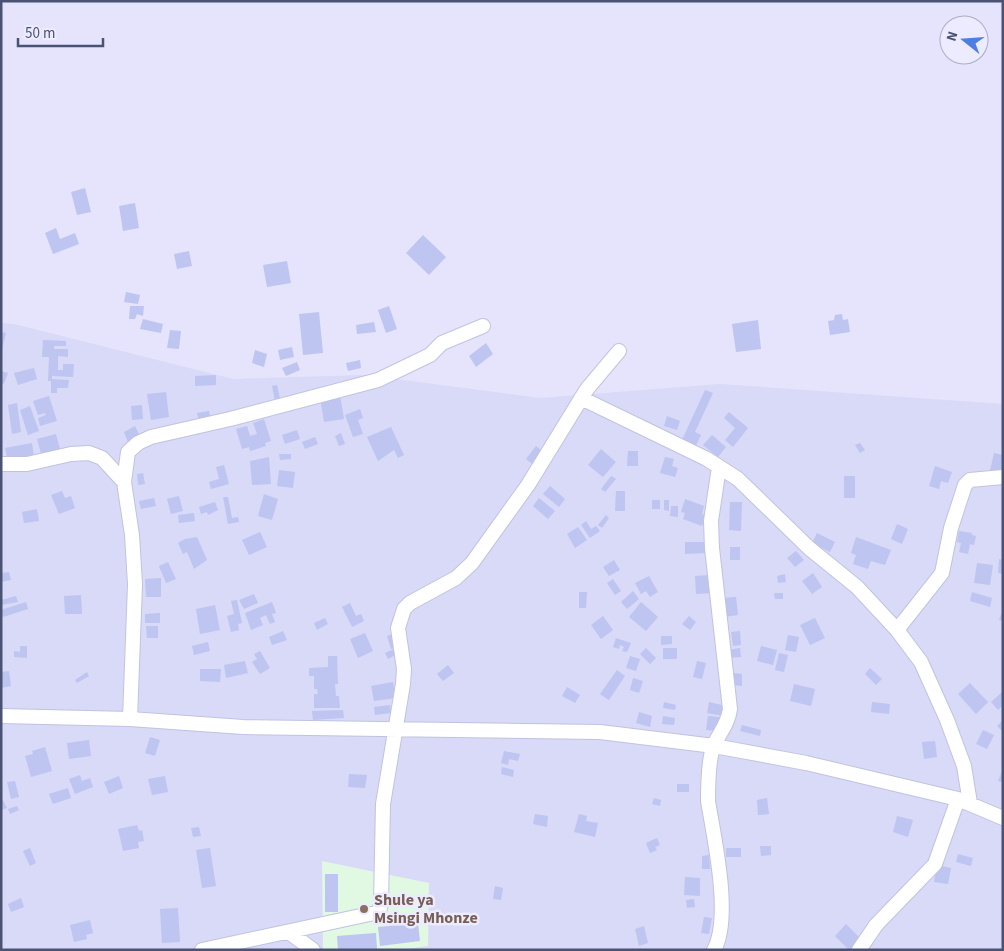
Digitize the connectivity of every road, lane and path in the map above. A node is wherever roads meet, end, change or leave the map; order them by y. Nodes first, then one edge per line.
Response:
1 (483, 326) dead end
2 (620, 351) dead end
3 (581, 398) junction
4 (1, 464) edge
5 (719, 467) junction
6 (1003, 477) edge
7 (124, 482) junction
8 (897, 630) junction
9 (1, 716) edge
10 (130, 719) junction
11 (396, 728) junction
12 (714, 746) junction
13 (964, 801) junction
14 (1003, 818) edge
15 (290, 932) junction
16 (719, 935) junction
17 (202, 950) edge
18 (313, 950) edge
19 (714, 950) edge
20 (727, 950) edge
21 (859, 950) edge

1 - 7 street
2 - 3 street
3 - 5 street
3 - 11 street
4 - 7 street
5 - 8 street
5 - 12 street
6 - 8 street
7 - 10 street
8 - 13 street
9 - 10 street
10 - 11 street
11 - 12 street
11 - 15 street
12 - 13 street
12 - 16 street
13 - 14 street
13 - 21 street
15 - 17 street
15 - 18 street
16 - 19 street
16 - 20 street

